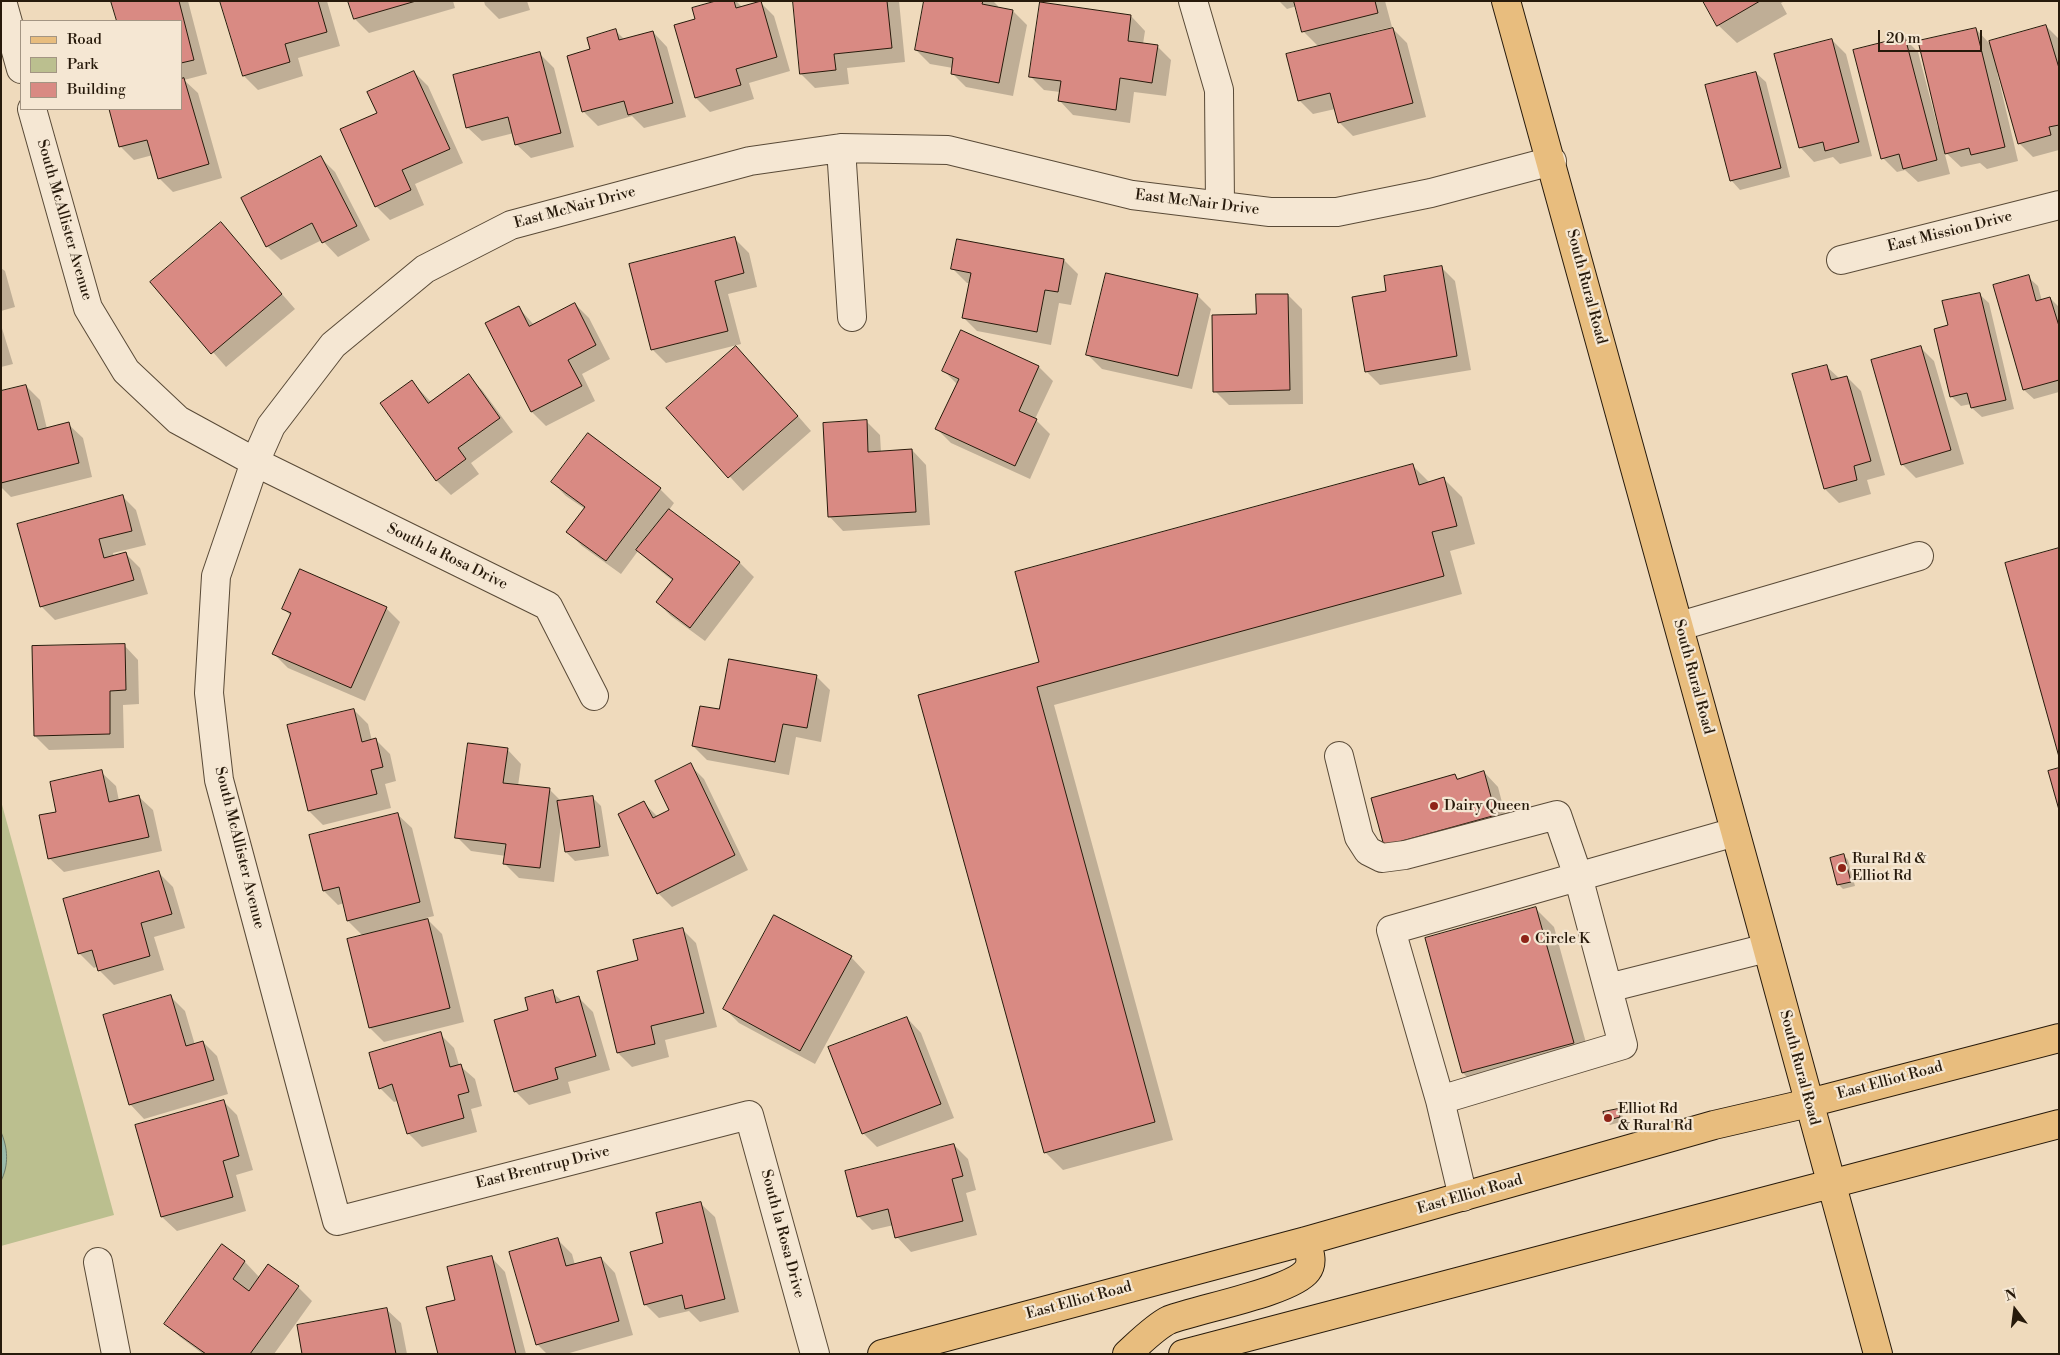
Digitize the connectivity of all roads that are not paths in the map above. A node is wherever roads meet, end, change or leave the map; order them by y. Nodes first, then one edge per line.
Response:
1 (2, 1) edge
2 (1193, 1) edge
3 (1506, 1) edge
4 (20, 65) edge
5 (32, 110) edge
6 (841, 148) junction
7 (1552, 162) junction
8 (1220, 205) junction
9 (2059, 205) edge
10 (1841, 260) dead end
11 (852, 317) dead end
12 (255, 462) junction
13 (1919, 556) dead end
14 (1680, 626) junction
15 (594, 696) dead end
16 (1340, 756) dead end
17 (1734, 832) junction
18 (1578, 876) junction
19 (1767, 948) junction
20 (1608, 988) junction
21 (2059, 1038) edge
22 (1440, 1100) junction
23 (1809, 1103) junction
24 (749, 1115) joint
25 (2059, 1124) edge
26 (1831, 1184) junction
27 (1463, 1197) junction
28 (337, 1221) joint
29 (1306, 1241) junction
30 (98, 1262) dead end
31 (116, 1354) edge
32 (815, 1354) edge
33 (882, 1354) edge
34 (1127, 1354) edge
35 (1183, 1354) edge
36 (1878, 1354) edge

1 - 4 street
2 - 8 street
3 - 7 main road, South Rural Road
5 - 12 street, South McAllister Avenue
6 - 8 street, East McNair Drive
6 - 11 street
6 - 12 street, East McNair Drive
7 - 8 street, East McNair Drive
7 - 14 main road, South Rural Road
9 - 10 street, East Mission Drive
12 - 15 street, South la Rosa Drive
12 - 28 street, South McAllister Avenue
13 - 14 street
14 - 17 main road, South Rural Road
16 - 18 street
17 - 18 street
17 - 19 main road, South Rural Road
18 - 20 street
18 - 22 street
19 - 20 street
19 - 23 main road, South Rural Road
20 - 22 street
21 - 23 main road, East Elliot Road
22 - 27 street
23 - 26 main road, South Rural Road
23 - 27 main road, East Elliot Road
24 - 28 street, East Brentrup Drive
24 - 32 street, South la Rosa Drive
25 - 26 main road
26 - 35 main road
26 - 36 main road, South Rural Road
27 - 29 main road, East Elliot Road
29 - 33 main road, East Elliot Road
29 - 34 main road
30 - 31 street

